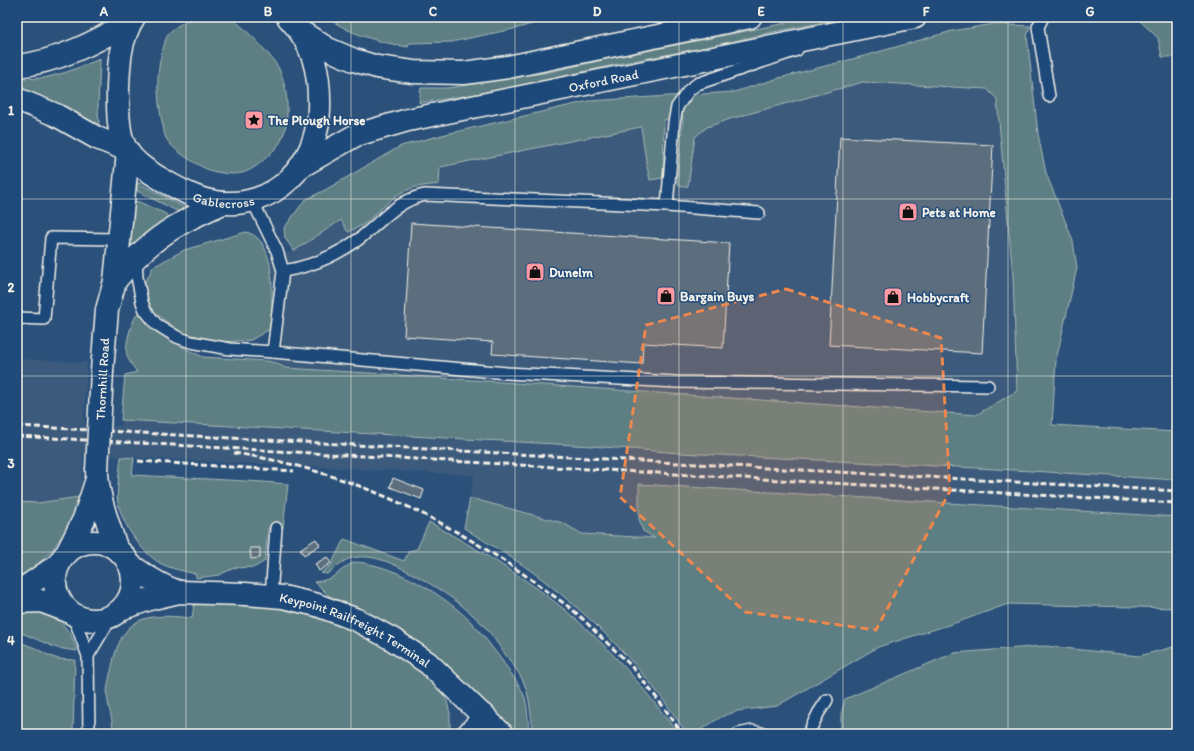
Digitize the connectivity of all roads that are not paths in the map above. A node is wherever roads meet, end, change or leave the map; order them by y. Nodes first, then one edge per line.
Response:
1 (750, 17) edge
2 (915, 17) edge
3 (1043, 17) edge
4 (132, 20) edge
5 (295, 24) edge
6 (868, 26) junction
7 (17, 66) edge
8 (1049, 96) dead end
9 (17, 99) edge
10 (127, 151) junction
11 (300, 167) junction
12 (252, 200) junction
13 (223, 203) junction
14 (667, 206) junction
15 (760, 212) dead end
16 (118, 240) junction
17 (136, 258) junction
18 (283, 271) junction
19 (115, 281) junction
20 (17, 318) edge
21 (273, 352) junction
22 (988, 386) dead end
23 (97, 474) junction
24 (276, 528) dead end
25 (123, 557) junction
26 (63, 558) junction
27 (179, 592) junction
28 (17, 594) edge
29 (271, 596) junction
30 (17, 602) edge
31 (118, 612) junction
32 (71, 613) junction
33 (88, 656) junction
34 (827, 700) dead end
35 (485, 716) junction
36 (89, 734) edge
37 (468, 734) edge
38 (502, 734) edge
39 (738, 734) edge
40 (766, 734) edge
41 (808, 734) edge

1 - 5 main road
2 - 6 main road, Oxford Road
3 - 8 lane
4 - 7 main road
4 - 10 main road, Gablecross
5 - 11 main road, Gablecross
6 - 11 main road, Oxford Road
6 - 14 lane
9 - 10 main road
10 - 13 main road, Gablecross
10 - 16 main road, Thornhill Road
11 - 12 main road, Gablecross
12 - 13 main road, Gablecross
12 - 18 lane
13 - 17 main road, Thornhill Road
14 - 15 lane
14 - 18 lane
16 - 19 main road, Thornhill Road
16 - 20 lane
17 - 19 main road, Thornhill Road
17 - 21 lane
18 - 21 lane
19 - 23 main road, Thornhill Road, bridge
21 - 22 lane
23 - 25 main road, Thornhill Road
23 - 26 main road, Thornhill Road
24 - 29 lane
25 - 26 main road
25 - 27 main road, Keypoint Railfreight Terminal
25 - 31 main road
26 - 28 main road, Thornhill Road
26 - 32 main road
27 - 29 main road, Keypoint Railfreight Terminal
27 - 31 main road, Keypoint Railfreight Terminal
29 - 35 main road, Keypoint Railfreight Terminal
30 - 32 main road
31 - 32 main road
31 - 33 lane
32 - 33 lane
33 - 36 lane
34 - 41 lane
35 - 37 main road
35 - 38 main road, Keypoint Railfreight Terminal
39 - 40 lane

